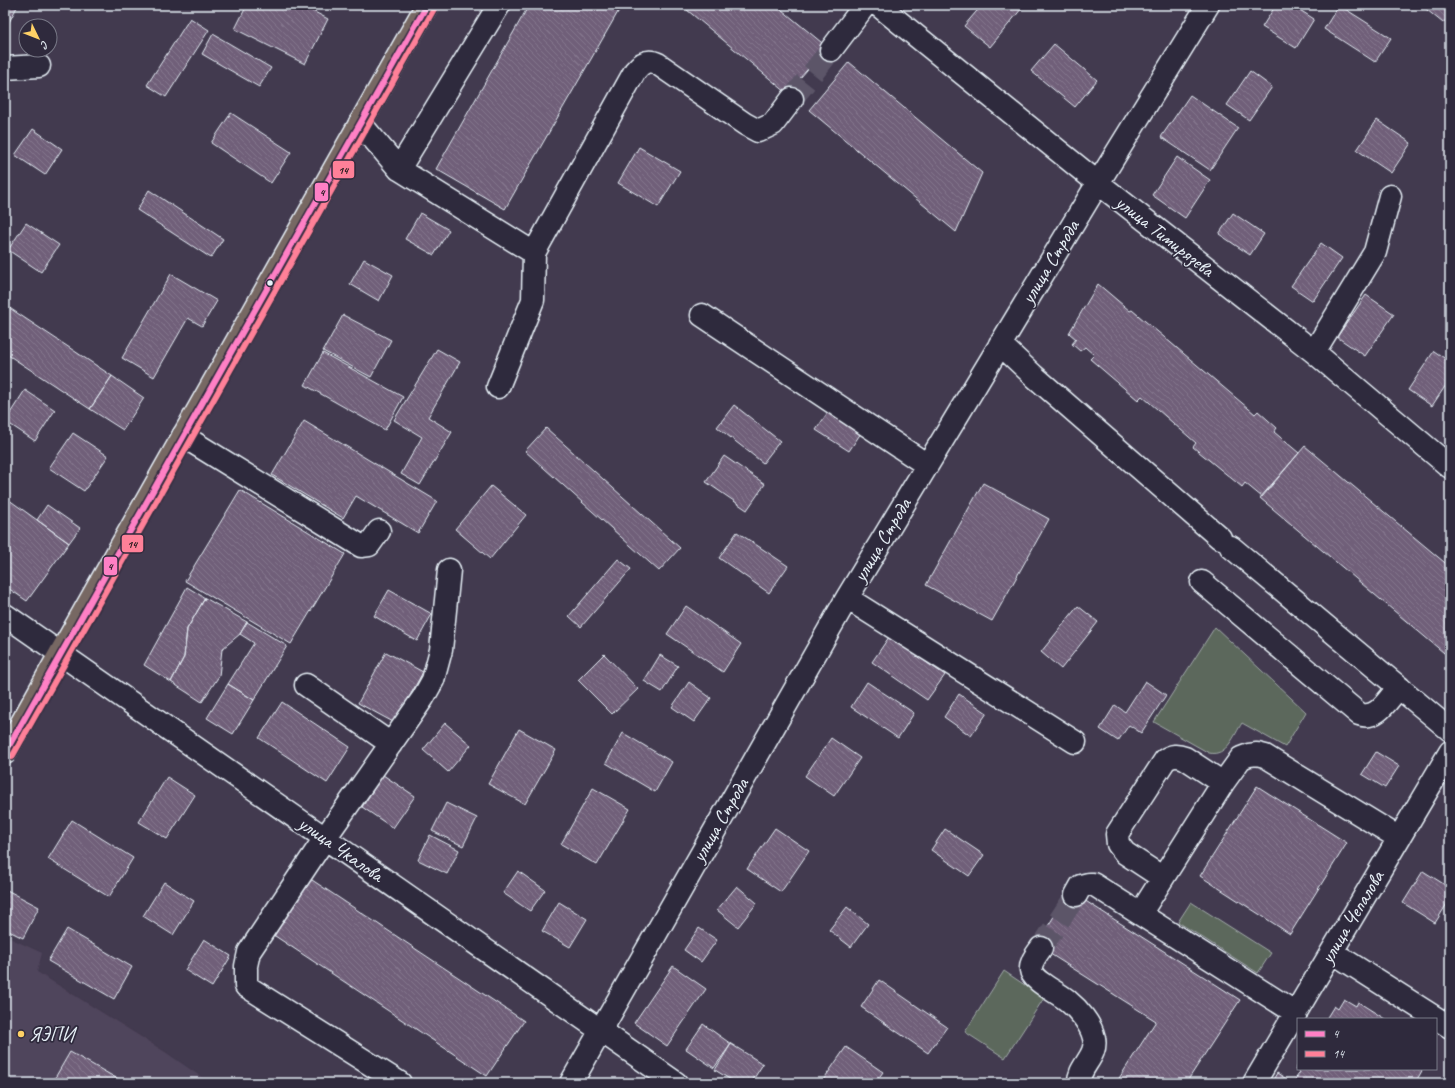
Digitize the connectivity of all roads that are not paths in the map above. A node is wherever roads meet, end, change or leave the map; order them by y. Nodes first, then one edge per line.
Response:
1 (427, 5) edge
2 (499, 5) edge
3 (865, 5) edge
4 (878, 5) edge
5 (1208, 5) edge
6 (831, 50) tunnel mouth
7 (39, 66) dead end
8 (5, 68) edge
9 (792, 100) tunnel mouth
10 (360, 123) junction
11 (399, 169) junction
12 (1098, 183) junction
13 (1390, 196) dead end
14 (534, 253) junction
15 (702, 315) dead end
16 (1000, 344) junction
17 (1314, 352) junction
18 (498, 387) dead end
19 (183, 436) junction
20 (927, 465) junction
21 (1450, 467) edge
22 (378, 531) dead end
23 (450, 570) dead end
24 (1202, 582) dead end
25 (847, 598) junction
26 (5, 615) edge
27 (60, 654) junction
28 (306, 685) dead end
29 (1399, 687) junction
30 (1450, 730) edge
31 (1075, 742) dead end
32 (391, 744) junction
33 (1450, 752) edge
34 (5, 753) edge
35 (1224, 783) junction
36 (325, 838) junction
37 (1399, 838) junction
38 (1163, 878) junction
39 (1076, 895) tunnel mouth
40 (1140, 914) junction
41 (1041, 948) tunnel mouth
42 (1332, 952) junction
43 (1296, 1013) junction
44 (1436, 1018) edge
45 (1437, 1019) edge
46 (1450, 1027) edge
47 (601, 1030) junction
48 (400, 1083) edge
49 (571, 1083) edge
50 (676, 1083) edge
51 (1079, 1083) edge
52 (1254, 1083) edge

1 - 10 main road
2 - 11 street
3 - 6 street
4 - 12 street, улица Тимирязева
5 - 12 street, улица Строда
7 - 8 street
9 - 14 street
10 - 11 street
10 - 19 main road
11 - 14 street
12 - 16 street, улица Строда
12 - 17 street, улица Тимирязева
13 - 17 street
14 - 18 street
15 - 20 street
16 - 20 street, улица Строда
16 - 29 street
17 - 21 street, улица Тимирязева
19 - 22 street
19 - 27 main road
20 - 25 street, улица Строда
23 - 32 street
24 - 29 street
25 - 31 street
25 - 47 street, улица Строда
26 - 27 street, улица Чкалова
27 - 34 main road
27 - 36 street, улица Чкалова
28 - 32 street
29 - 30 street
32 - 36 street
33 - 37 street, улица Чепалова
35 - 37 street
35 - 38 street
35 - 38 street
36 - 47 street, улица Чкалова
36 - 48 street
37 - 42 street, улица Чепалова
38 - 40 street
39 - 40 street
40 - 43 street
41 - 51 street
42 - 43 street, улица Чепалова
42 - 44 street
43 - 52 street, улица Чепалова
45 - 46 street
47 - 49 street, улица Строда
47 - 50 street, улица Чкалова

